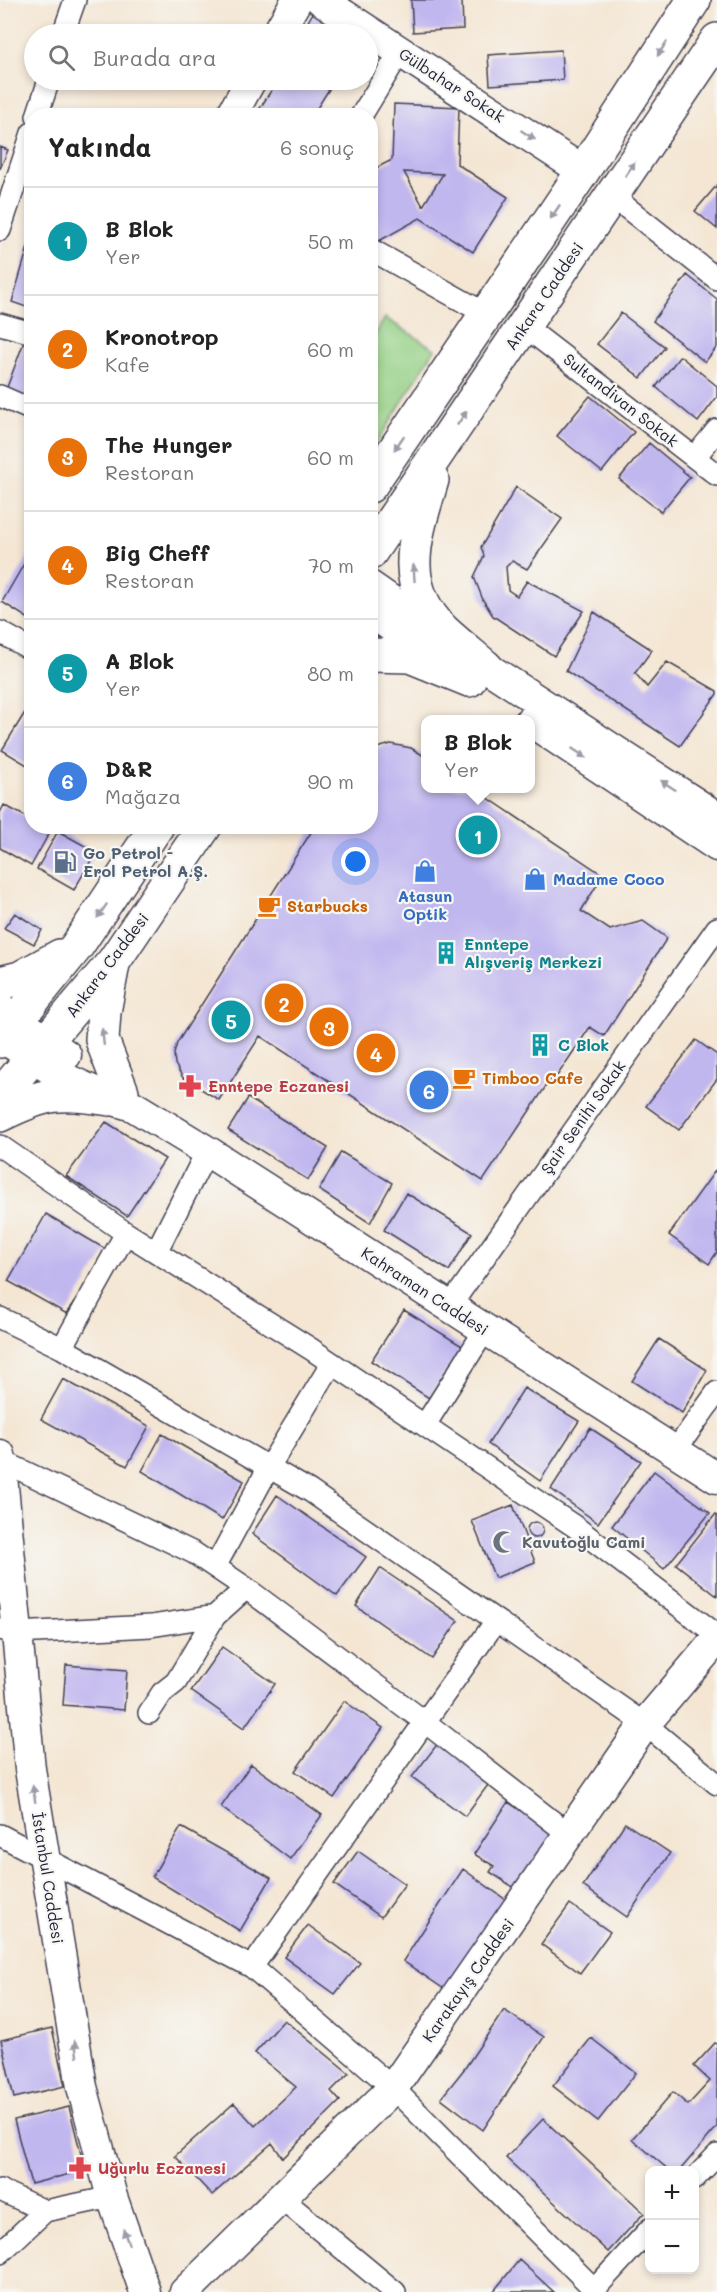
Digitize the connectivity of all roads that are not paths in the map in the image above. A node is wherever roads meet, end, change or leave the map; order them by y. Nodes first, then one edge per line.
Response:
1 (75, 0) edge
2 (297, 0) edge
3 (321, 0) edge
4 (694, 0) edge
5 (67, 24) edge
6 (283, 24) edge
7 (358, 24) edge
8 (378, 37) edge
9 (717, 40) edge
10 (400, 51) junction
11 (378, 88) edge
12 (46, 90) edge
13 (245, 90) edge
14 (377, 90) edge
15 (40, 108) edge
16 (235, 108) edge
17 (366, 108) edge
18 (24, 157) edge
19 (582, 171) junction
20 (612, 196) junction
21 (0, 230) edge
22 (378, 253) edge
23 (717, 279) edge
24 (486, 314) junction
25 (0, 324) edge
26 (524, 326) junction
27 (24, 331) edge
28 (0, 396) edge
29 (24, 406) edge
30 (717, 430) edge
31 (441, 449) junction
32 (695, 458) junction
33 (378, 472) edge
34 (717, 475) edge
35 (378, 541) edge
36 (378, 592) edge
37 (378, 617) edge
38 (0, 632) edge
39 (24, 646) edge
40 (378, 654) edge
41 (478, 673) junction
42 (524, 715) edge
43 (535, 723) edge
44 (717, 817) edge
45 (152, 834) edge
46 (200, 834) edge
47 (717, 846) edge
48 (717, 928) edge
49 (77, 945) junction
50 (114, 961) junction
51 (0, 983) edge
52 (4, 1028) edge
53 (40, 1049) junction
54 (0, 1096) edge
55 (121, 1099) junction
56 (0, 1114) edge
57 (0, 1146) edge
58 (207, 1151) junction
59 (126, 1233) junction
60 (156, 1252) junction
61 (450, 1306) junction
62 (0, 1318) edge
63 (485, 1330) junction
64 (62, 1348) junction
65 (332, 1363) junction
66 (717, 1392) edge
67 (424, 1425) junction
68 (675, 1451) junction
69 (0, 1455) edge
70 (0, 1461) edge
71 (269, 1467) junction
72 (717, 1478) edge
73 (215, 1567) junction
74 (246, 1588) junction
75 (215, 1616) junction
76 (496, 1621) junction
77 (8, 1631) edge
78 (717, 1635) edge
79 (717, 1639) edge
80 (149, 1713) dead end
81 (425, 1722) junction
82 (645, 1724) junction
83 (717, 1784) edge
84 (570, 1834) junction
85 (0, 1835) edge
86 (45, 1858) junction
87 (252, 1967) junction
88 (393, 2088) junction
89 (717, 2155) edge
90 (699, 2174) edge
91 (0, 2190) edge
92 (112, 2197) junction
93 (280, 2198) junction
94 (45, 2211) junction
95 (645, 2235) edge
96 (0, 2253) edge
97 (595, 2291) edge
98 (145, 2292) edge
99 (185, 2292) edge
100 (395, 2292) edge

1 - 5 street
2 - 6 street
3 - 7 street, Gülbahar Sokak
4 -> 19 main road
8 - 10 street, Gülbahar Sokak
20 -> 9 main road, Ankara Caddesi
10 - 11 street
10 -> 19 street, Gülbahar Sokak
12 - 15 street
13 - 16 street
14 - 17 street
18 - 21 street
19 -> 24 main road
20 - 23 street
20 - 26 main road, Ankara Caddesi
22 - 24 street
24 -> 33 main road
25 - 27 street
31 -> 26 main road, Ankara Caddesi
26 - 32 street, Sultandivan Sokak
28 - 29 street
30 - 32 street
31 - 35 main road, Ankara Caddesi
41 -> 31 main road
32 - 34 street, Sultandivan Sokak
36 - 41 street
37 - 41 street
38 - 39 street
40 - 41 main road
41 - 42 street
44 -> 41 street
43 -> 47 street
45 -> 49 main road
46 - 50 main road, Ankara Caddesi
48 - 61 street, Şair Senihi Sokak
49 - 51 main road
49 - 52 main road
50 - 53 main road, Ankara Caddesi
55 -> 50 main road
52 - 53 street, Kahraman Caddesi
53 - 54 main road, Ankara Caddesi
53 - 55 street, Kahraman Caddesi
55 - 56 main road
55 - 58 street, Kahraman Caddesi
57 - 59 street
58 - 60 street
58 - 61 street, Kahraman Caddesi
59 - 60 street
59 - 64 street
60 - 65 street
61 - 63 street, Kahraman Caddesi
62 - 64 street
63 - 67 street
63 - 68 street, Kahraman Caddesi
64 - 71 street
65 - 67 street
65 - 71 street
66 - 68 street
67 - 78 street
68 - 72 street, Kahraman Caddesi
69 - 70 street, İstanbul Caddesi
70 - 73 street
70 - 77 street, İstanbul Caddesi
71 - 73 street
71 - 76 street
73 - 74 street
74 - 75 street
74 - 81 street
75 - 77 street
75 - 80 street
76 - 81 street
76 - 82 street
86 -> 77 street, İstanbul Caddesi
79 - 82 street, Karakayış Caddesi
81 - 84 street
81 - 87 street
82 - 83 street
82 - 84 street, Karakayış Caddesi
84 - 88 street, Karakayış Caddesi
85 - 86 street
86 - 87 street
92 -> 86 street, İstanbul Caddesi
87 - 88 street
88 - 93 street, Karakayış Caddesi
88 - 97 street
89 - 90 street
91 - 94 street
92 - 94 street
98 -> 92 street, İstanbul Caddesi
93 - 99 street, Karakayış Caddesi
93 - 100 street
94 - 96 street
95 - 97 street

